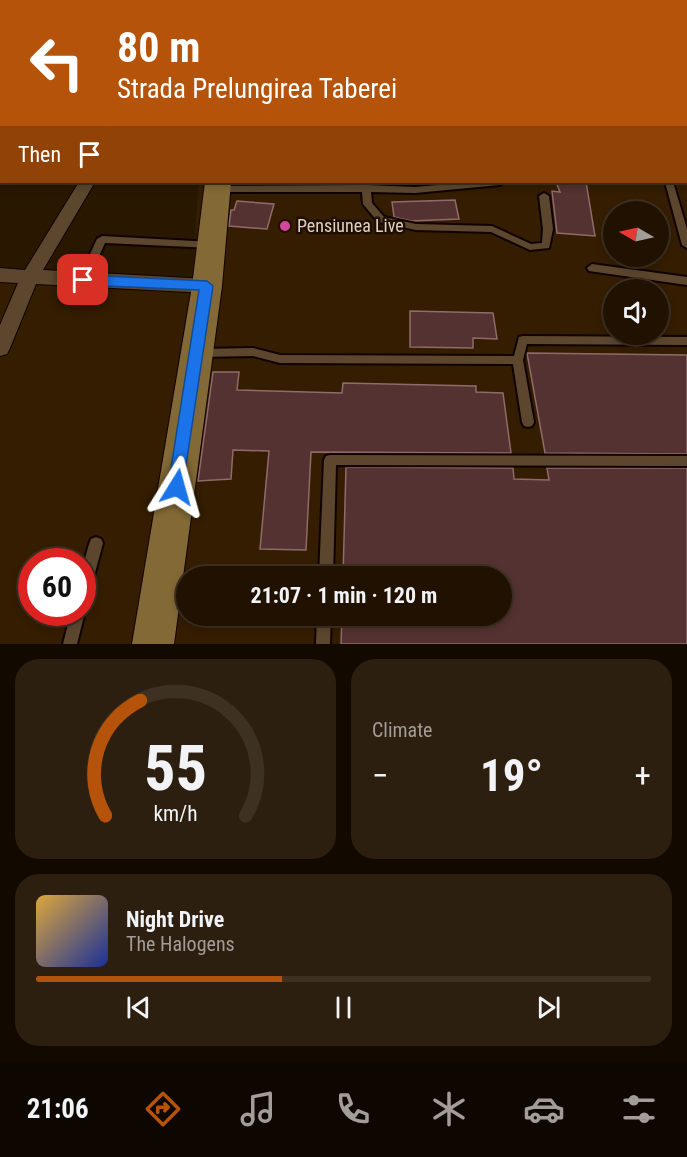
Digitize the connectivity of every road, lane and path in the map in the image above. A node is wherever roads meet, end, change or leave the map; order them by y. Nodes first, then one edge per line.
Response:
1 (86, 183) edge
2 (489, 183) edge
3 (669, 183) edge
4 (217, 185) edge
5 (366, 188) junction
6 (544, 196) dead end
7 (687, 245) edge
8 (212, 246) junction
9 (592, 268) dead end
10 (0, 275) edge
11 (30, 277) junction
12 (83, 280) junction
13 (687, 281) edge
14 (207, 286) junction
15 (687, 341) edge
16 (0, 348) edge
17 (197, 353) junction
18 (518, 360) junction
19 (528, 422) dead end
20 (687, 461) edge
21 (96, 543) dead end
22 (95, 548) edge
23 (326, 566) edge
24 (74, 626) edge
25 (324, 626) edge
26 (70, 644) edge
27 (153, 644) edge
28 (323, 644) edge

1 - 11 street
2 - 5 lane
3 - 7 lane
4 - 5 lane
4 - 8 main road
5 - 6 lane
8 - 12 lane
8 - 14 main road
9 - 13 lane
10 - 11 street
11 - 12 street
11 - 16 street
12 - 14 street
14 - 17 main road
15 - 18 lane
17 - 18 lane
17 - 27 main road
18 - 19 lane
20 - 23 lane
21 - 22 lane
24 - 26 lane
25 - 28 lane

